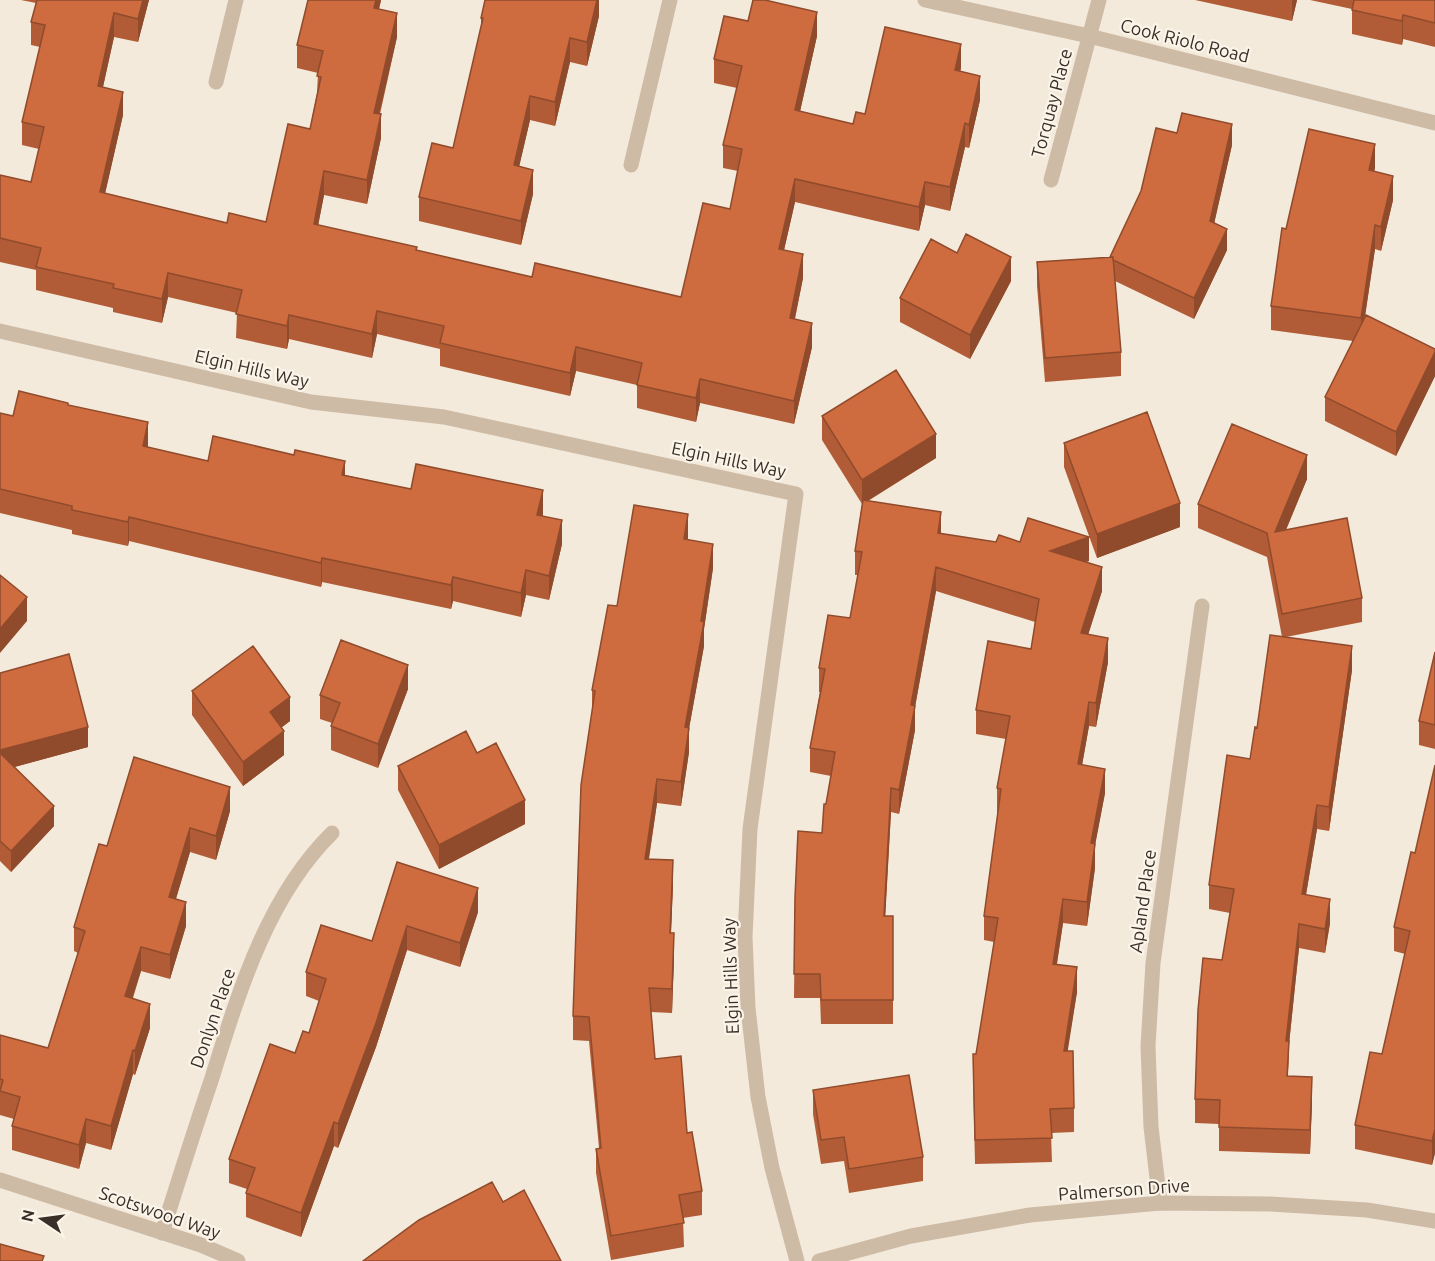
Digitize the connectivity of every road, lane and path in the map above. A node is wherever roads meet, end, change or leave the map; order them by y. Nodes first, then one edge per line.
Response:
1 (236, 0) edge
2 (669, 0) edge
3 (925, 0) edge
4 (1099, 0) edge
5 (1089, 36) junction
6 (216, 82) dead end
7 (1435, 123) edge
8 (631, 165) dead end
9 (1051, 180) dead end
10 (0, 331) edge
11 (1202, 606) dead end
12 (332, 833) dead end
13 (0, 1180) edge
14 (1160, 1203) junction
15 (1435, 1221) edge
16 (162, 1233) junction
17 (238, 1261) edge
18 (797, 1261) edge
19 (819, 1261) edge

1 - 6 street
2 - 8 street
3 - 5 street, Cook Riolo Road
4 - 5 street, Torquay Place
5 - 7 street, Cook Riolo Road
5 - 9 street, Torquay Place
10 - 18 street, Elgin Hills Way
11 - 14 street, Apland Place
12 - 16 street, Donlyn Place
13 - 16 street, Scotswood Way
14 - 15 street, Palmerson Drive
14 - 19 street, Palmerson Drive
16 - 17 street, Scotswood Way

